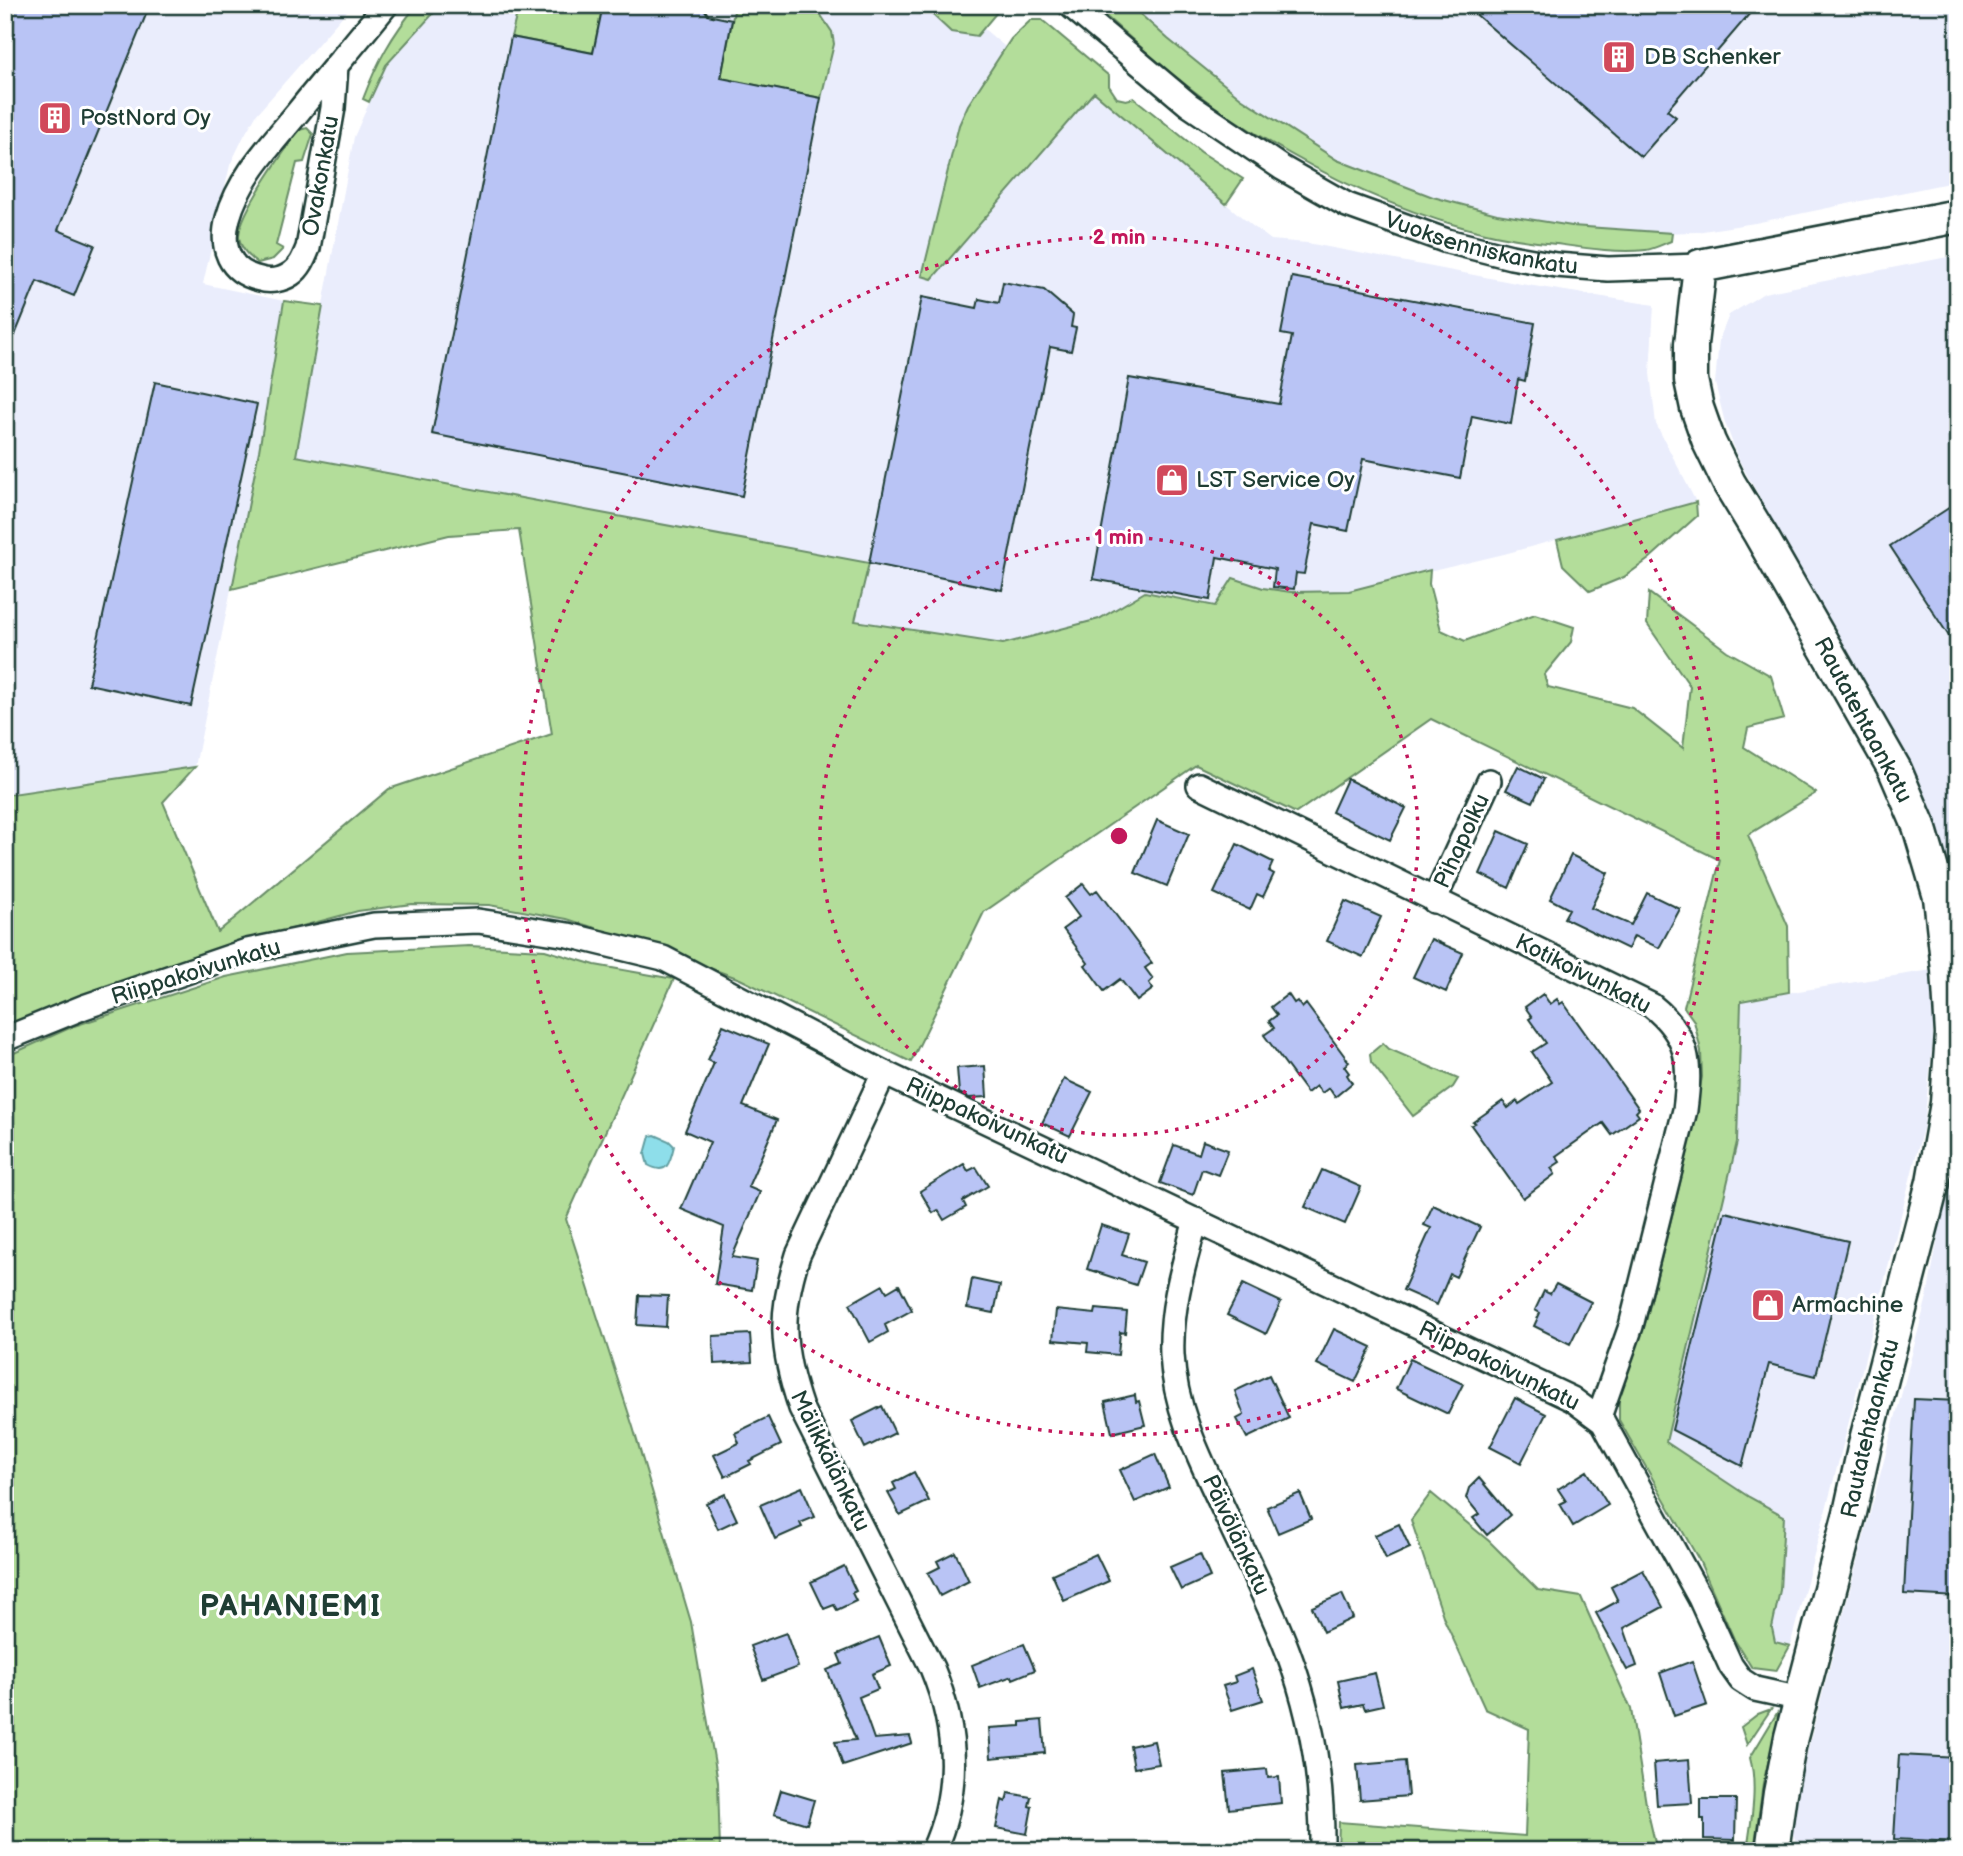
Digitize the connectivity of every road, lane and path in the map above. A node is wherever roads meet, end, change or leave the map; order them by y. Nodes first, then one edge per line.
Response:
1 (386, 5) edge
2 (1070, 5) edge
3 (336, 66) junction
4 (1958, 216) edge
5 (1700, 266) junction
6 (1489, 781) dead end
7 (1199, 785) dead end
8 (1434, 901) junction
9 (5, 1039) edge
10 (884, 1073) junction
11 (1196, 1220) junction
12 (1599, 1418) junction
13 (1801, 1699) junction
14 (933, 1851) edge
15 (1322, 1851) edge
16 (1772, 1851) edge

1 - 3 street, Ovakonkatu
2 - 5 street, Vuoksenniskankatu
3 - 3 street, Ovakonkatu
4 - 5 street, Vuoksenniskankatu
5 - 13 street, Rautatehtaankatu
6 - 8 street, Pihapolku
7 - 8 street, Kotikoivunkatu
8 - 12 street, Kotikoivunkatu
9 - 10 street, Riippakoivunkatu
10 - 11 street, Riippakoivunkatu
10 - 14 street, Mälikkälänkatu
11 - 12 street, Riippakoivunkatu
11 - 15 street, Päivölänkatu
12 - 13 street, Riippakoivunkatu
13 - 16 street, Rautatehtaankatu

